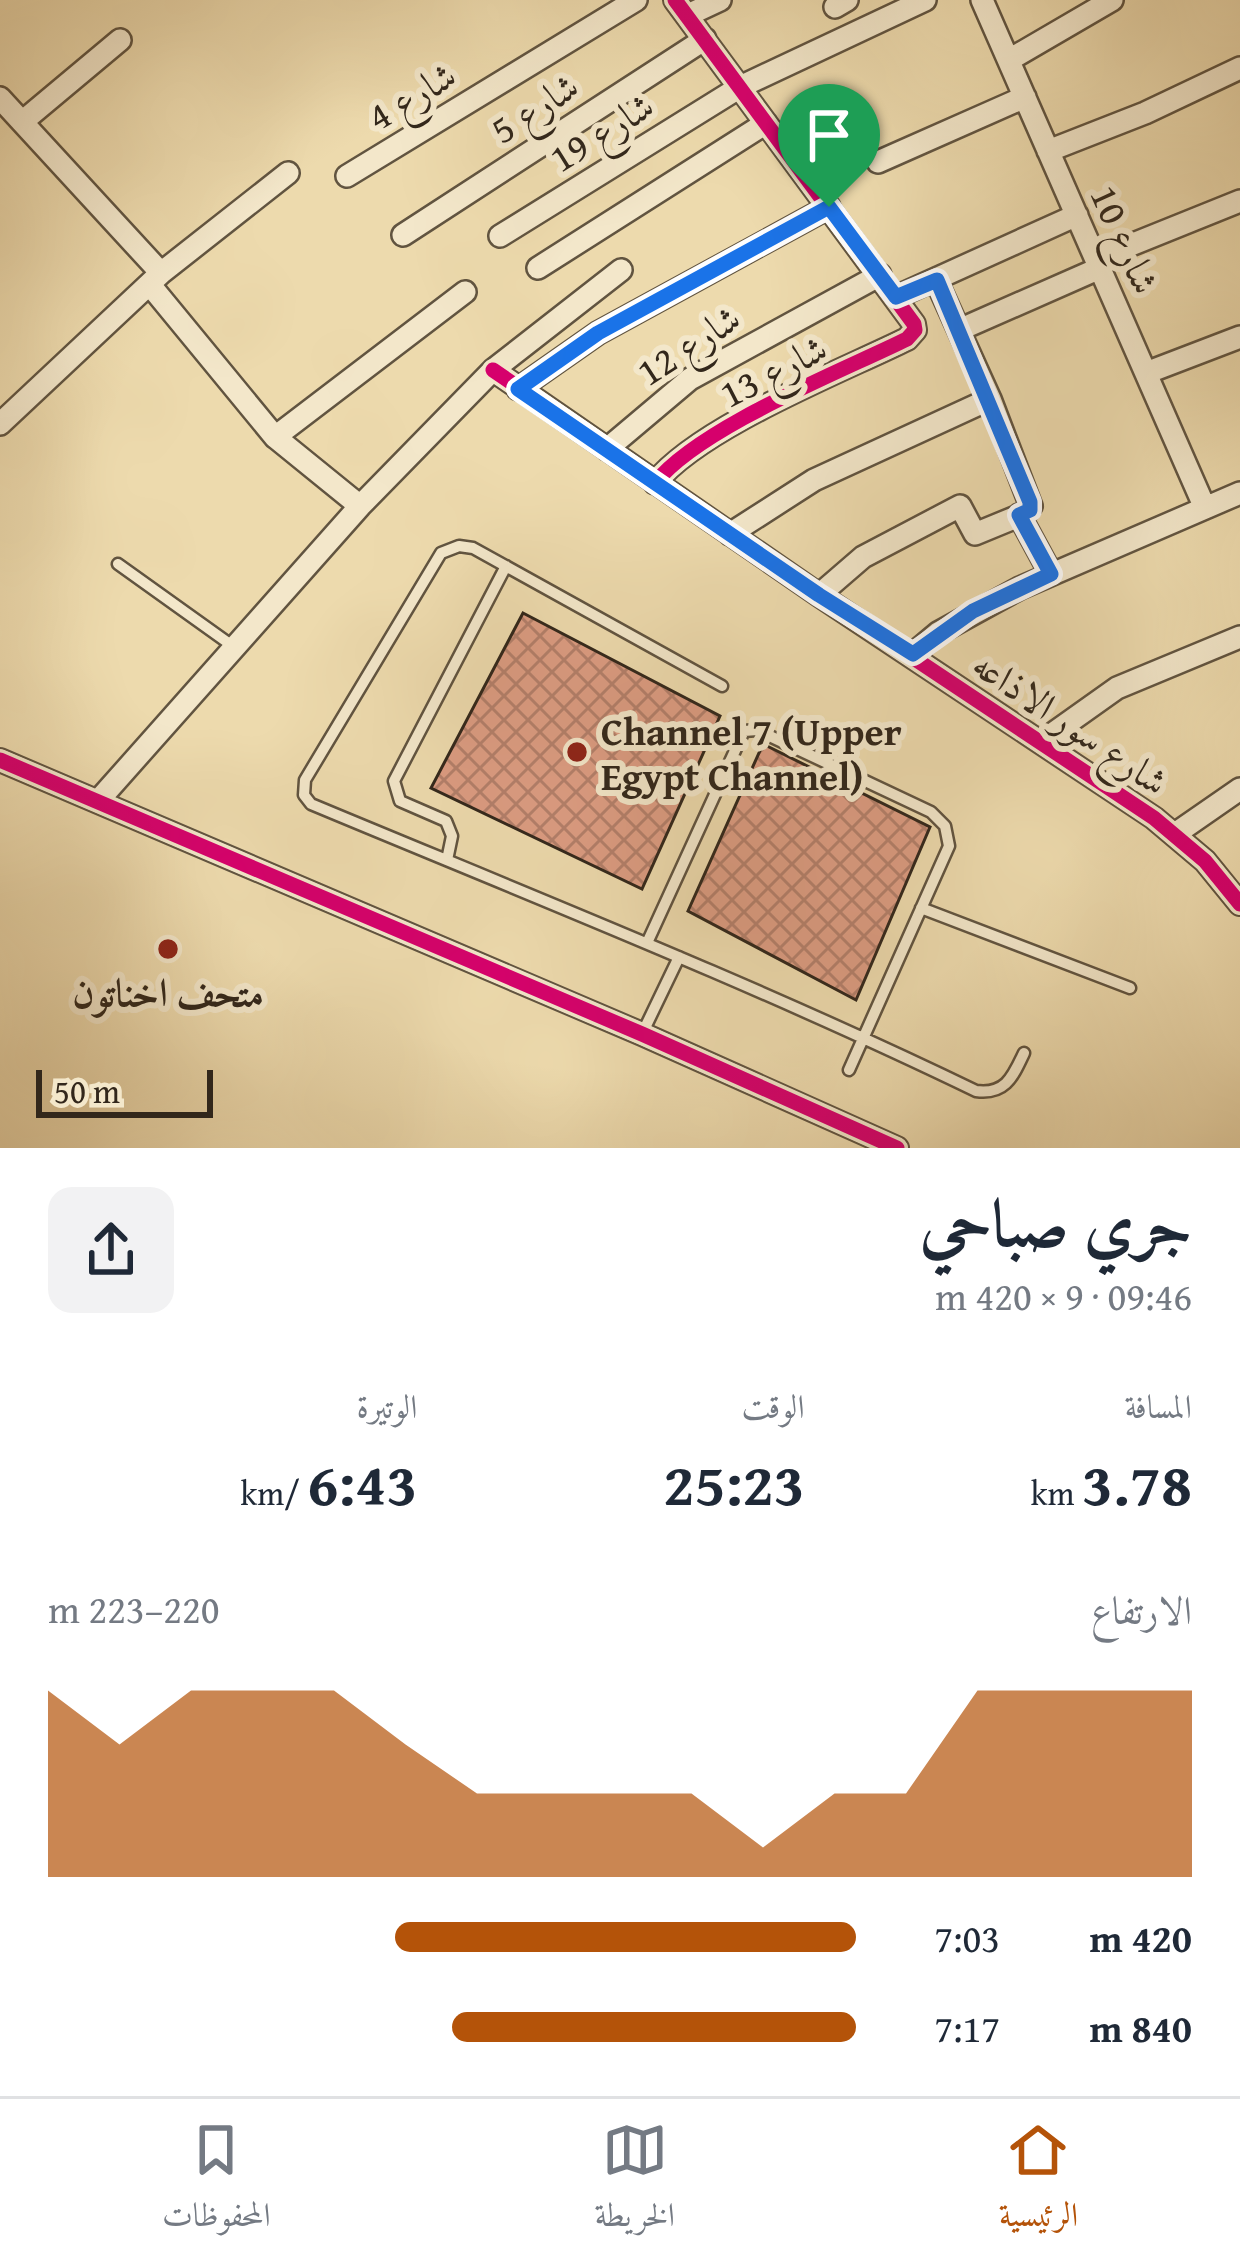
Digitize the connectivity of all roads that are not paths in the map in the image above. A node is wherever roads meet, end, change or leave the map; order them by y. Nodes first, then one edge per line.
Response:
1 (635, 0) edge
2 (720, 0) edge
3 (926, 0) edge
4 (982, 0) edge
5 (1112, 0) edge
6 (681, 8) edge
7 (705, 38) junction
8 (120, 40) dead end
9 (1009, 60) junction
10 (1240, 68) edge
11 (740, 87) junction
12 (1024, 97) junction
13 (0, 98) edge
14 (22, 122) junction
15 (766, 123) junction
16 (1048, 151) junction
17 (878, 162) dead end
18 (288, 173) dead end
19 (347, 176) dead end
20 (1240, 201) edge
21 (829, 207) junction
22 (1076, 215) junction
23 (403, 236) dead end
24 (500, 236) dead end
25 (1098, 264) junction
26 (538, 268) dead end
27 (621, 270) dead end
28 (880, 274) junction
29 (156, 279) junction
30 (937, 280) junction
31 (465, 292) dead end
32 (896, 297) junction
33 (959, 330) junction
34 (1240, 337) edge
35 (493, 370) junction
36 (1146, 373) junction
37 (518, 389) junction
38 (990, 399) junction
39 (0, 424) edge
40 (275, 437) junction
41 (607, 449) junction
42 (656, 483) junction
43 (1240, 494) edge
44 (360, 506) junction
45 (1205, 508) junction
46 (1023, 514) junction
47 (730, 534) junction
48 (118, 564) dead end
49 (506, 566) junction
50 (1051, 574) junction
51 (819, 595) junction
52 (1240, 637) edge
53 (236, 649) junction
54 (913, 654) junction
55 (722, 686) dead end
56 (1041, 742) junction
57 (0, 760) edge
58 (1240, 788) edge
59 (98, 801) junction
60 (1175, 834) junction
61 (447, 860) junction
62 (1240, 904) edge
63 (921, 908) junction
64 (647, 943) junction
65 (679, 957) junction
66 (1130, 988) dead end
67 (642, 1034) junction
68 (864, 1037) junction
69 (1024, 1053) dead end
70 (849, 1070) dead end
71 (897, 1148) edge

1 - 19 street, شارع 4
2 - 6 street
3 - 11 street, شارع 19
4 - 9 street, شارع 10
5 - 9 street
6 - 7 street
7 - 11 street
7 - 23 street, شارع 5
8 - 14 street
9 - 12 street, شارع 10
10 - 16 street
11 - 15 street
11 - 24 street, شارع 19
12 - 16 street, شارع 10
12 - 17 street
13 - 14 street
14 - 29 street
15 - 21 street
15 - 26 street
16 - 22 street, شارع 10
18 - 29 street
20 - 25 street
21 - 28 street
21 - 37 street
22 - 25 street, شارع 10
22 - 30 street
25 - 33 street
25 - 36 street, شارع 10
27 - 35 street
28 - 32 street
28 - 41 street, شارع 12
29 - 39 street
29 - 40 street
30 - 32 street
30 - 33 street
31 - 40 street
32 - 42 street, شارع 13
33 - 38 street
34 - 36 street
35 - 37 street, شارع سور الاذاعه
35 - 44 street
36 - 45 street, شارع 10
37 - 41 street, شارع سور الاذاعه
38 - 46 street
38 - 47 street
40 - 44 street
41 - 42 street, شارع سور الاذاعه
42 - 47 street, شارع سور الاذاعه
43 - 45 street
44 - 53 street
45 - 50 street
46 - 50 street
46 - 51 street
47 - 51 street, شارع سور الاذاعه
48 - 53 lane
49 - 55 lane
49 - 61 lane
49 - 61 lane
50 - 54 street
51 - 54 street, شارع سور الاذاعه
52 - 56 street
53 - 59 street
54 - 56 street, شارع سور الاذاعه
56 - 60 street, شارع سور الاذاعه
57 - 59 street
58 - 60 street
59 - 67 street
60 - 62 street, شارع سور الاذاعه
61 - 64 lane
63 - 64 lane
63 - 66 lane
63 - 68 lane
64 - 65 lane
65 - 67 lane
65 - 68 lane
67 - 71 street
68 - 69 lane
68 - 70 lane

